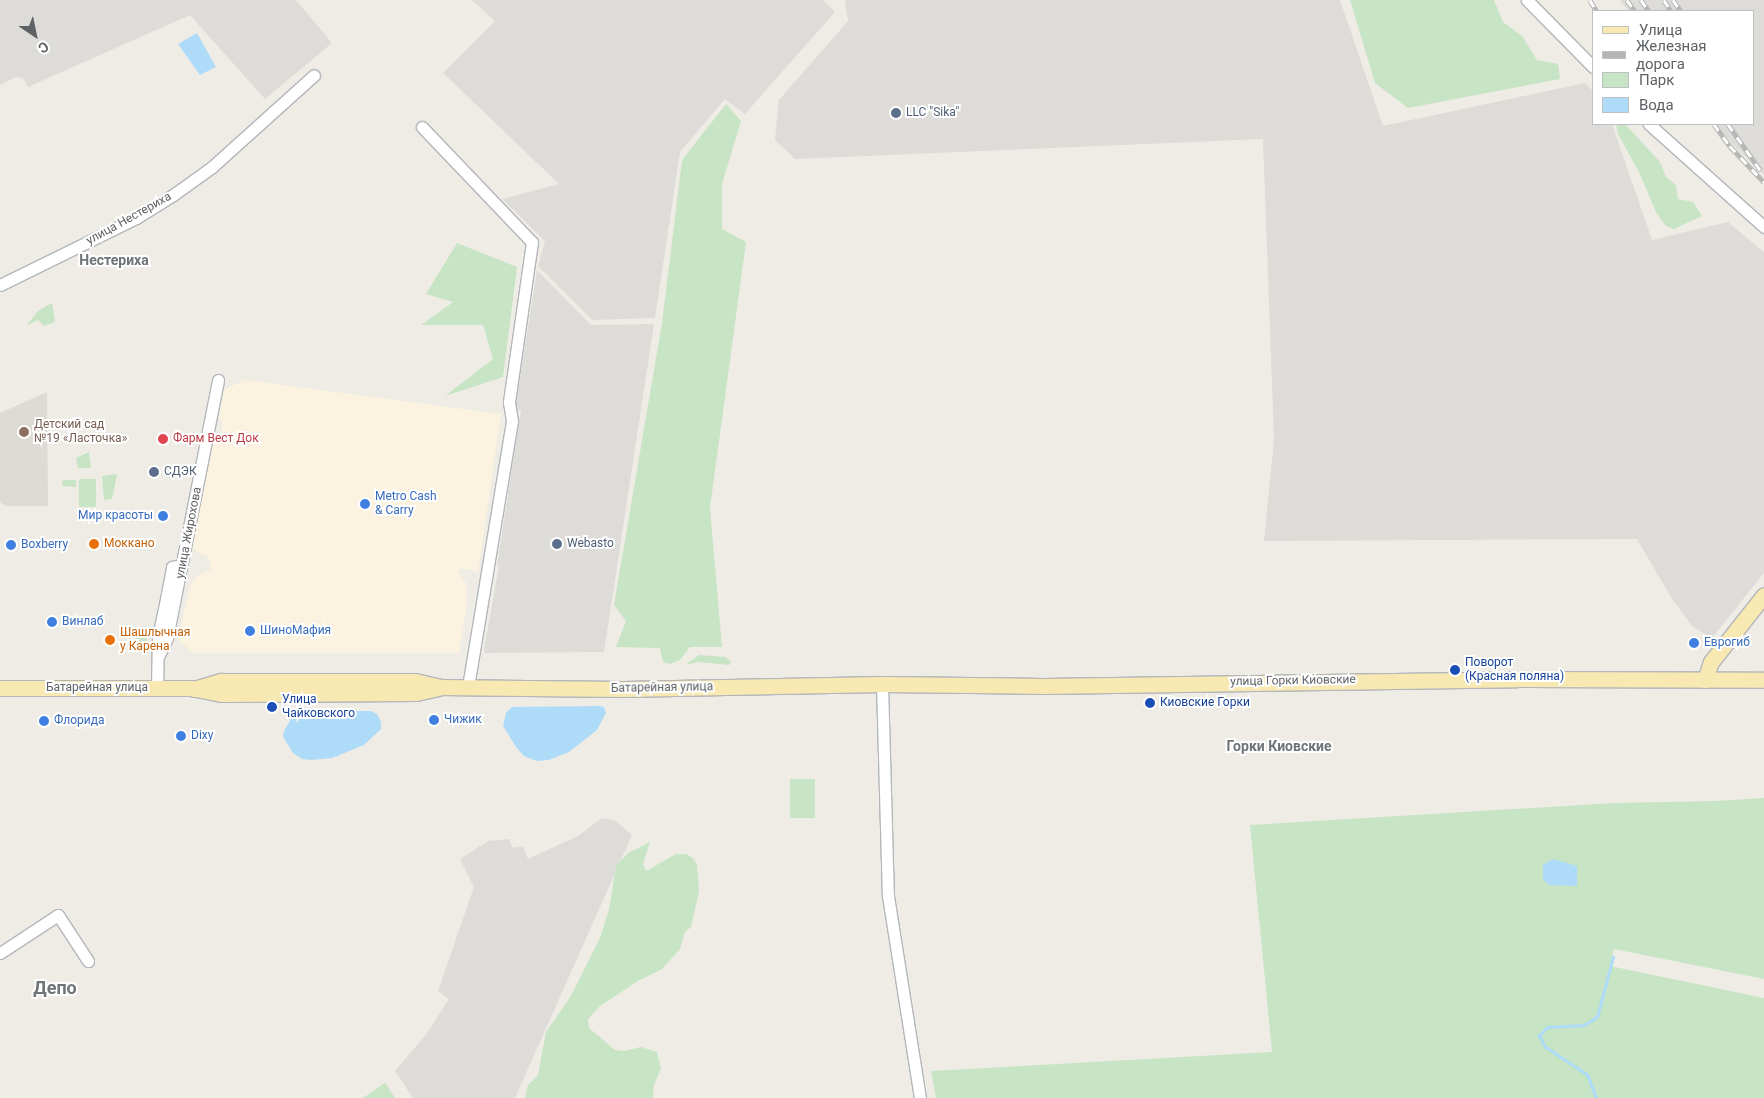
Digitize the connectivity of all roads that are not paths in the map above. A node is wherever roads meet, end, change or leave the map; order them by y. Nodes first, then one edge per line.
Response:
1 (1527, 0) edge
2 (1592, 66) edge
3 (314, 75) dead end
4 (1650, 125) edge
5 (422, 128) dead end
6 (1764, 228) edge
7 (0, 285) edge
8 (218, 380) dead end
9 (1764, 595) edge
10 (1705, 680) junction
11 (1764, 680) edge
12 (882, 684) junction
13 (468, 687) junction
14 (0, 688) edge
15 (157, 688) junction
16 (0, 953) edge
17 (88, 961) dead end
18 (920, 1098) edge

1 - 2 street
3 - 7 street, улица Нестериха
4 - 6 street
5 - 13 street
8 - 15 street, улица Жирохова
9 - 10 main road
10 - 11 main road, улица Горки Киовские
10 - 12 main road, улица Горки Киовские
12 - 13 main road, Батарейная улица
12 - 18 street
13 - 15 main road, Батарейная улица
14 - 15 main road, Батарейная улица
16 - 17 street

